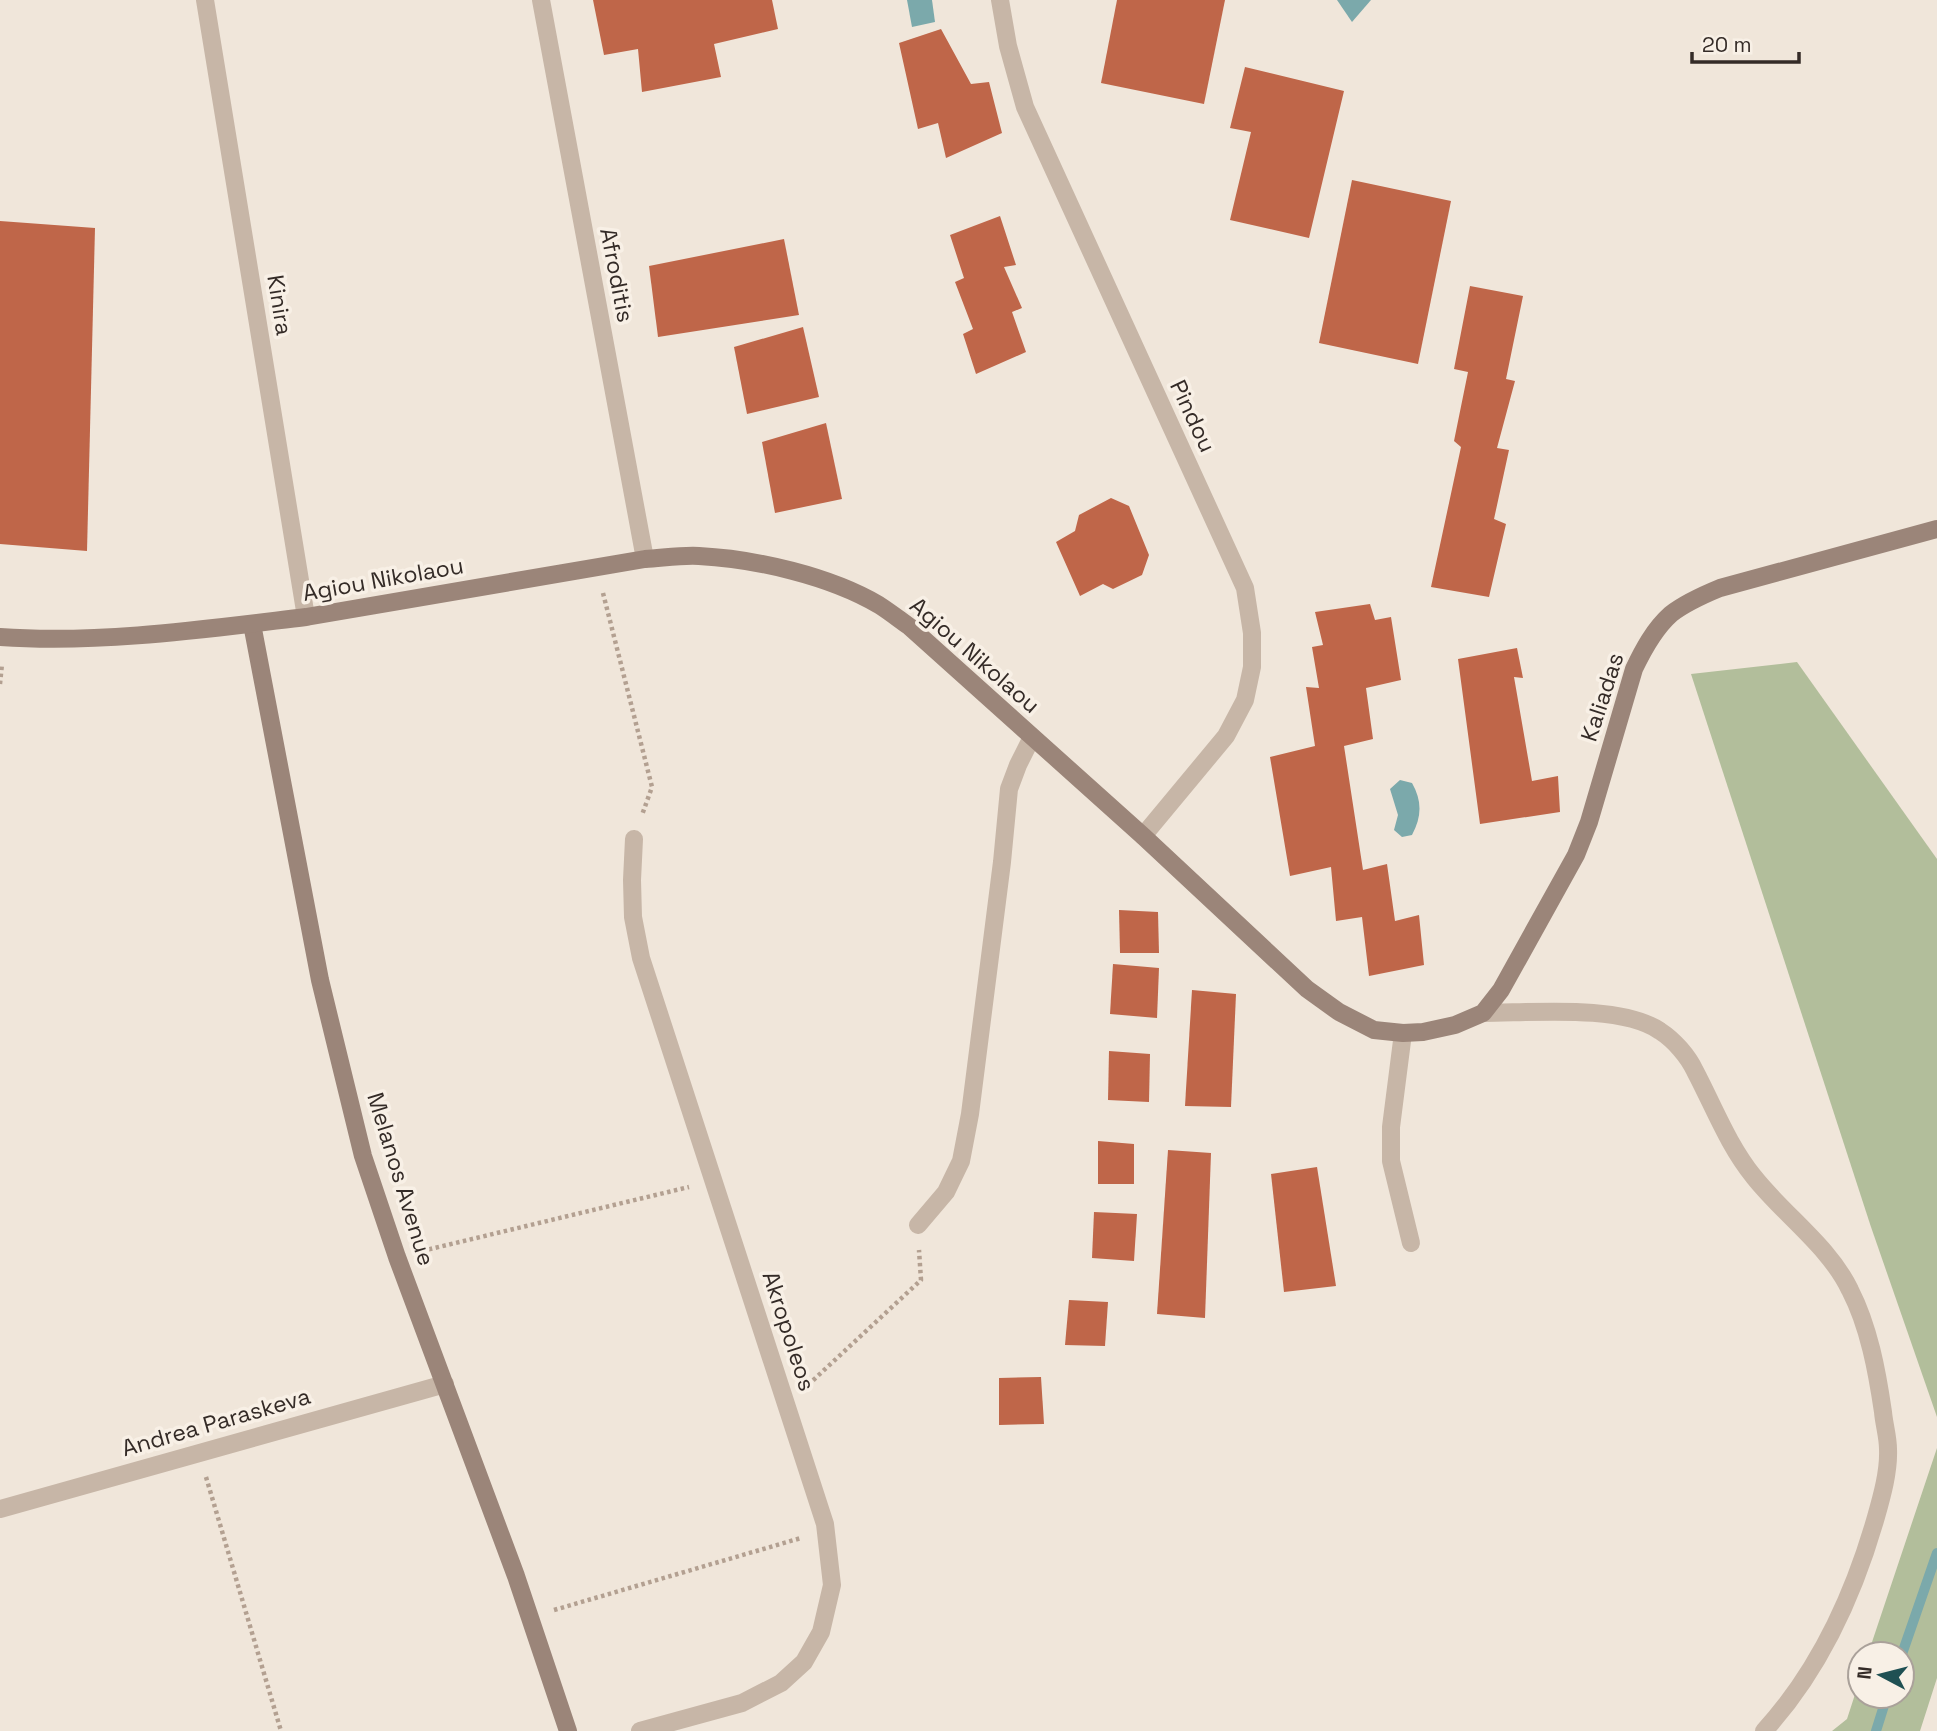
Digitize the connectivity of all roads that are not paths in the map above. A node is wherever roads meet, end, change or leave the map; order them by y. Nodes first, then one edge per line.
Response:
1 (205, 0) edge
2 (541, 0) edge
3 (1000, 0) edge
4 (1937, 529) edge
5 (645, 559) junction
6 (306, 617) junction
7 (252, 624) junction
8 (0, 637) edge
9 (1032, 737) junction
10 (1143, 836) junction
11 (634, 839) road end
12 (1483, 1013) junction
13 (1403, 1033) junction
14 (918, 1225) road end
15 (1411, 1243) dead end
16 (445, 1384) junction
17 (0, 1508) edge
18 (568, 1731) edge
19 (640, 1731) edge
20 (1764, 1731) edge

1 - 6 street, Kinira
2 - 5 street, Afroditis
3 - 10 street, Pindou
4 - 12 street, Kaliadas
5 - 6 street, Agiou Nikolaou
5 - 9 street, Agiou Nikolaou
6 - 7 street, Agiou Nikolaou
7 - 8 street, Agiou Nikolaou
7 - 16 street, Melanos Avenue
9 - 10 street, Agiou Nikolaou
9 - 14 street
10 - 13 street, Agiou Nikolaou
11 - 19 street, Akropoleos
12 - 13 street, Agiou Nikolaou
12 - 20 street
13 - 15 street
16 - 17 street, Andrea Paraskeva
16 - 18 street, Melanos Avenue

